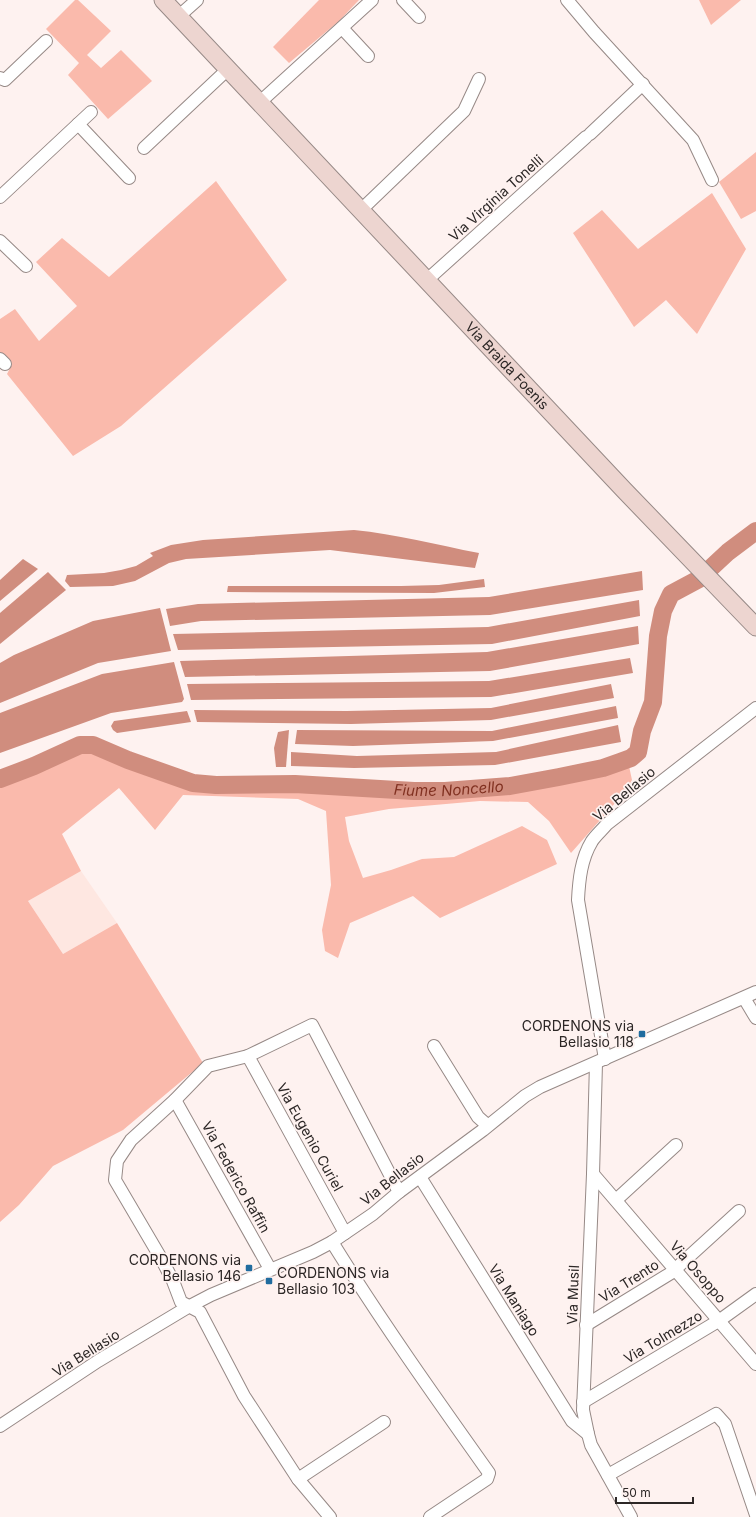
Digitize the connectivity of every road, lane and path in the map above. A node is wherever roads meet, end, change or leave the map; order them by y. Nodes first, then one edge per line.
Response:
1 (163, 0) edge
2 (197, 0) edge
3 (372, 0) edge
4 (403, 0) edge
5 (567, 0) edge
6 (178, 16) junction
7 (418, 17) dead end
8 (342, 28) junction
9 (46, 41) dead end
10 (368, 56) dead end
11 (227, 70) junction
12 (0, 78) edge
13 (479, 79) dead end
14 (643, 84) junction
15 (259, 103) junction
16 (91, 112) dead end
17 (78, 124) junction
18 (144, 148) dead end
19 (129, 178) dead end
20 (712, 180) dead end
21 (0, 197) edge
22 (361, 210) junction
23 (0, 241) edge
24 (26, 266) dead end
25 (427, 280) junction
26 (756, 627) edge
27 (756, 708) edge
28 (756, 992) edge
29 (744, 998) junction
30 (756, 1018) edge
31 (434, 1046) dead end
32 (248, 1056) junction
33 (600, 1061) junction
34 (175, 1100) junction
35 (487, 1125) junction
36 (676, 1145) dead end
37 (593, 1174) junction
38 (420, 1177) junction
39 (399, 1192) junction
40 (616, 1200) junction
41 (739, 1211) dead end
42 (345, 1233) junction
43 (332, 1242) junction
44 (270, 1269) junction
45 (675, 1269) junction
46 (756, 1294) edge
47 (188, 1307) junction
48 (720, 1320) junction
49 (586, 1326) junction
50 (756, 1364) edge
51 (583, 1402) junction
52 (384, 1422) dead end
53 (0, 1426) edge
54 (588, 1434) junction
55 (608, 1475) junction
56 (298, 1479) junction
57 (756, 1516) edge
58 (330, 1517) edge
59 (430, 1517) edge
60 (631, 1517) edge

1 - 6 street, Via Braida Foenis
2 - 6 street
3 - 8 street
4 - 7 street
5 - 14 street
6 - 11 street, Via Braida Foenis
8 - 10 street
8 - 15 street
9 - 12 street
11 - 15 street, Via Braida Foenis
11 - 18 street
13 - 22 street
14 - 20 street
14 - 25 street, Via Virginia Tonelli
15 - 22 street, Via Braida Foenis
16 - 17 street
17 - 19 street
17 - 21 street
22 - 25 street, Via Braida Foenis
23 - 24 street
25 - 26 street, Via Braida Foenis
27 - 33 street, Via Bellasio
28 - 29 street, Via Bellasio
29 - 30 street
29 - 33 street, Via Bellasio
31 - 35 street
32 - 34 street
32 - 39 street
32 - 42 street, Via Eugenio Curiel
33 - 35 street, Via Bellasio
33 - 37 street, Via Musil
34 - 44 street, Via Federico Raffin
34 - 47 street
35 - 38 street, Via Bellasio
36 - 40 street
37 - 40 street, Via Osoppo
37 - 49 street, Via Musil
38 - 39 street, Via Bellasio
38 - 54 street, Via Maniago
39 - 42 street, Via Bellasio
40 - 45 street, Via Osoppo
41 - 45 street, Via Trento
42 - 43 street, Via Bellasio
43 - 44 street, Via Bellasio
43 - 59 street
44 - 47 street, Via Bellasio
45 - 48 street, Via Osoppo
45 - 49 street, Via Trento
46 - 48 street, Via Tolmezzo
47 - 53 street, Via Bellasio
47 - 56 street
48 - 50 street, Via Osoppo
48 - 51 street, Via Tolmezzo
49 - 51 street, Via Musil
51 - 54 street, Via Musil
52 - 56 street
54 - 55 street, Via Musil
55 - 57 street
55 - 60 street, Via Musil
56 - 58 street

